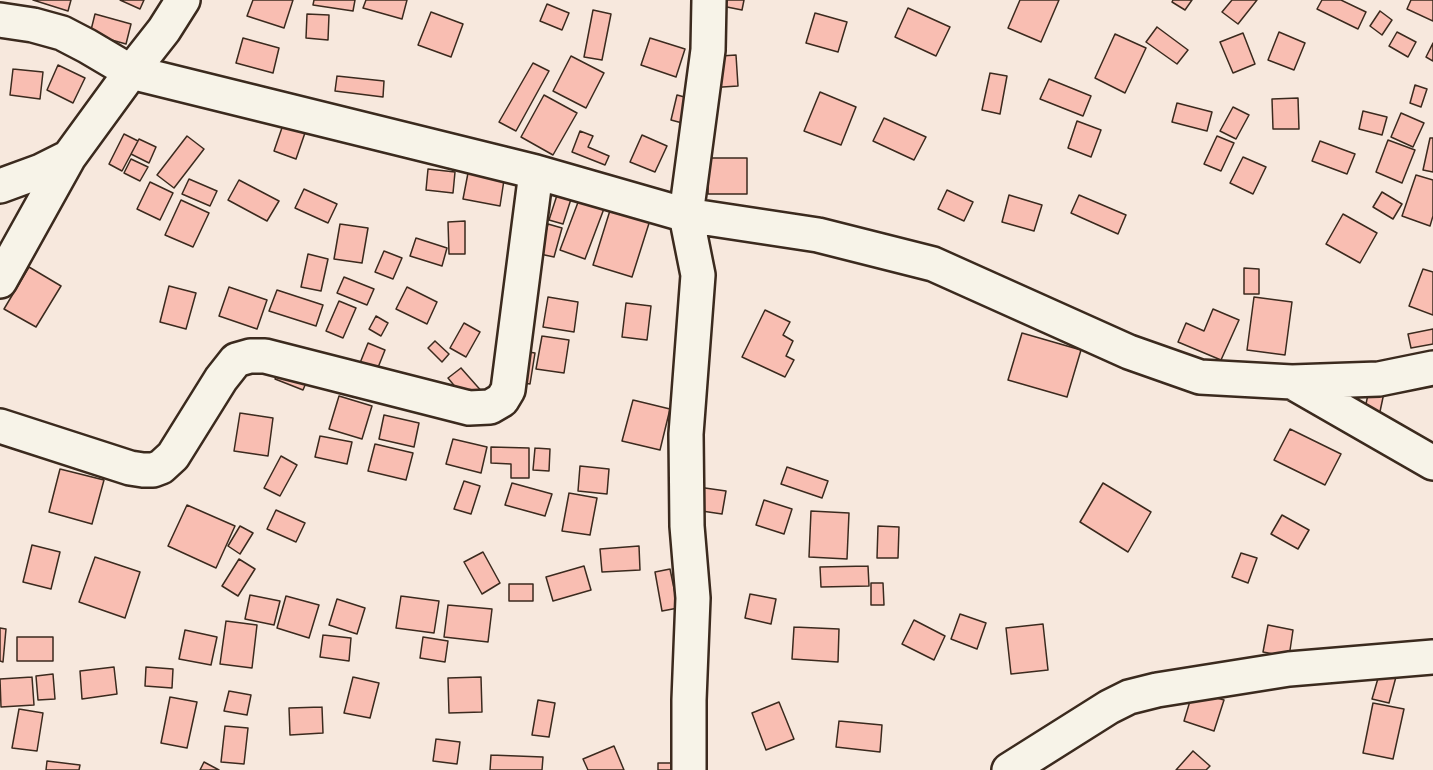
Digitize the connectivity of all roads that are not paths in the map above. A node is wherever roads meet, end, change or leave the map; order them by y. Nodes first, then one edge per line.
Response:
1 (183, 0) edge
2 (709, 0) edge
3 (0, 20) edge
4 (131, 72) junction
5 (69, 157) junction
6 (536, 172) junction
7 (0, 186) edge
8 (686, 215) junction
9 (0, 281) edge
10 (1433, 368) edge
11 (1292, 382) junction
12 (0, 426) edge
13 (1433, 463) edge
14 (1433, 657) edge
15 (689, 770) edge
16 (1009, 770) edge

1 - 4 street
2 - 8 street
3 - 4 street
4 - 5 street
4 - 6 street
5 - 7 street
5 - 9 street
6 - 8 street
6 - 12 street
8 - 11 street
8 - 15 street
10 - 11 street
11 - 13 street
14 - 16 street

